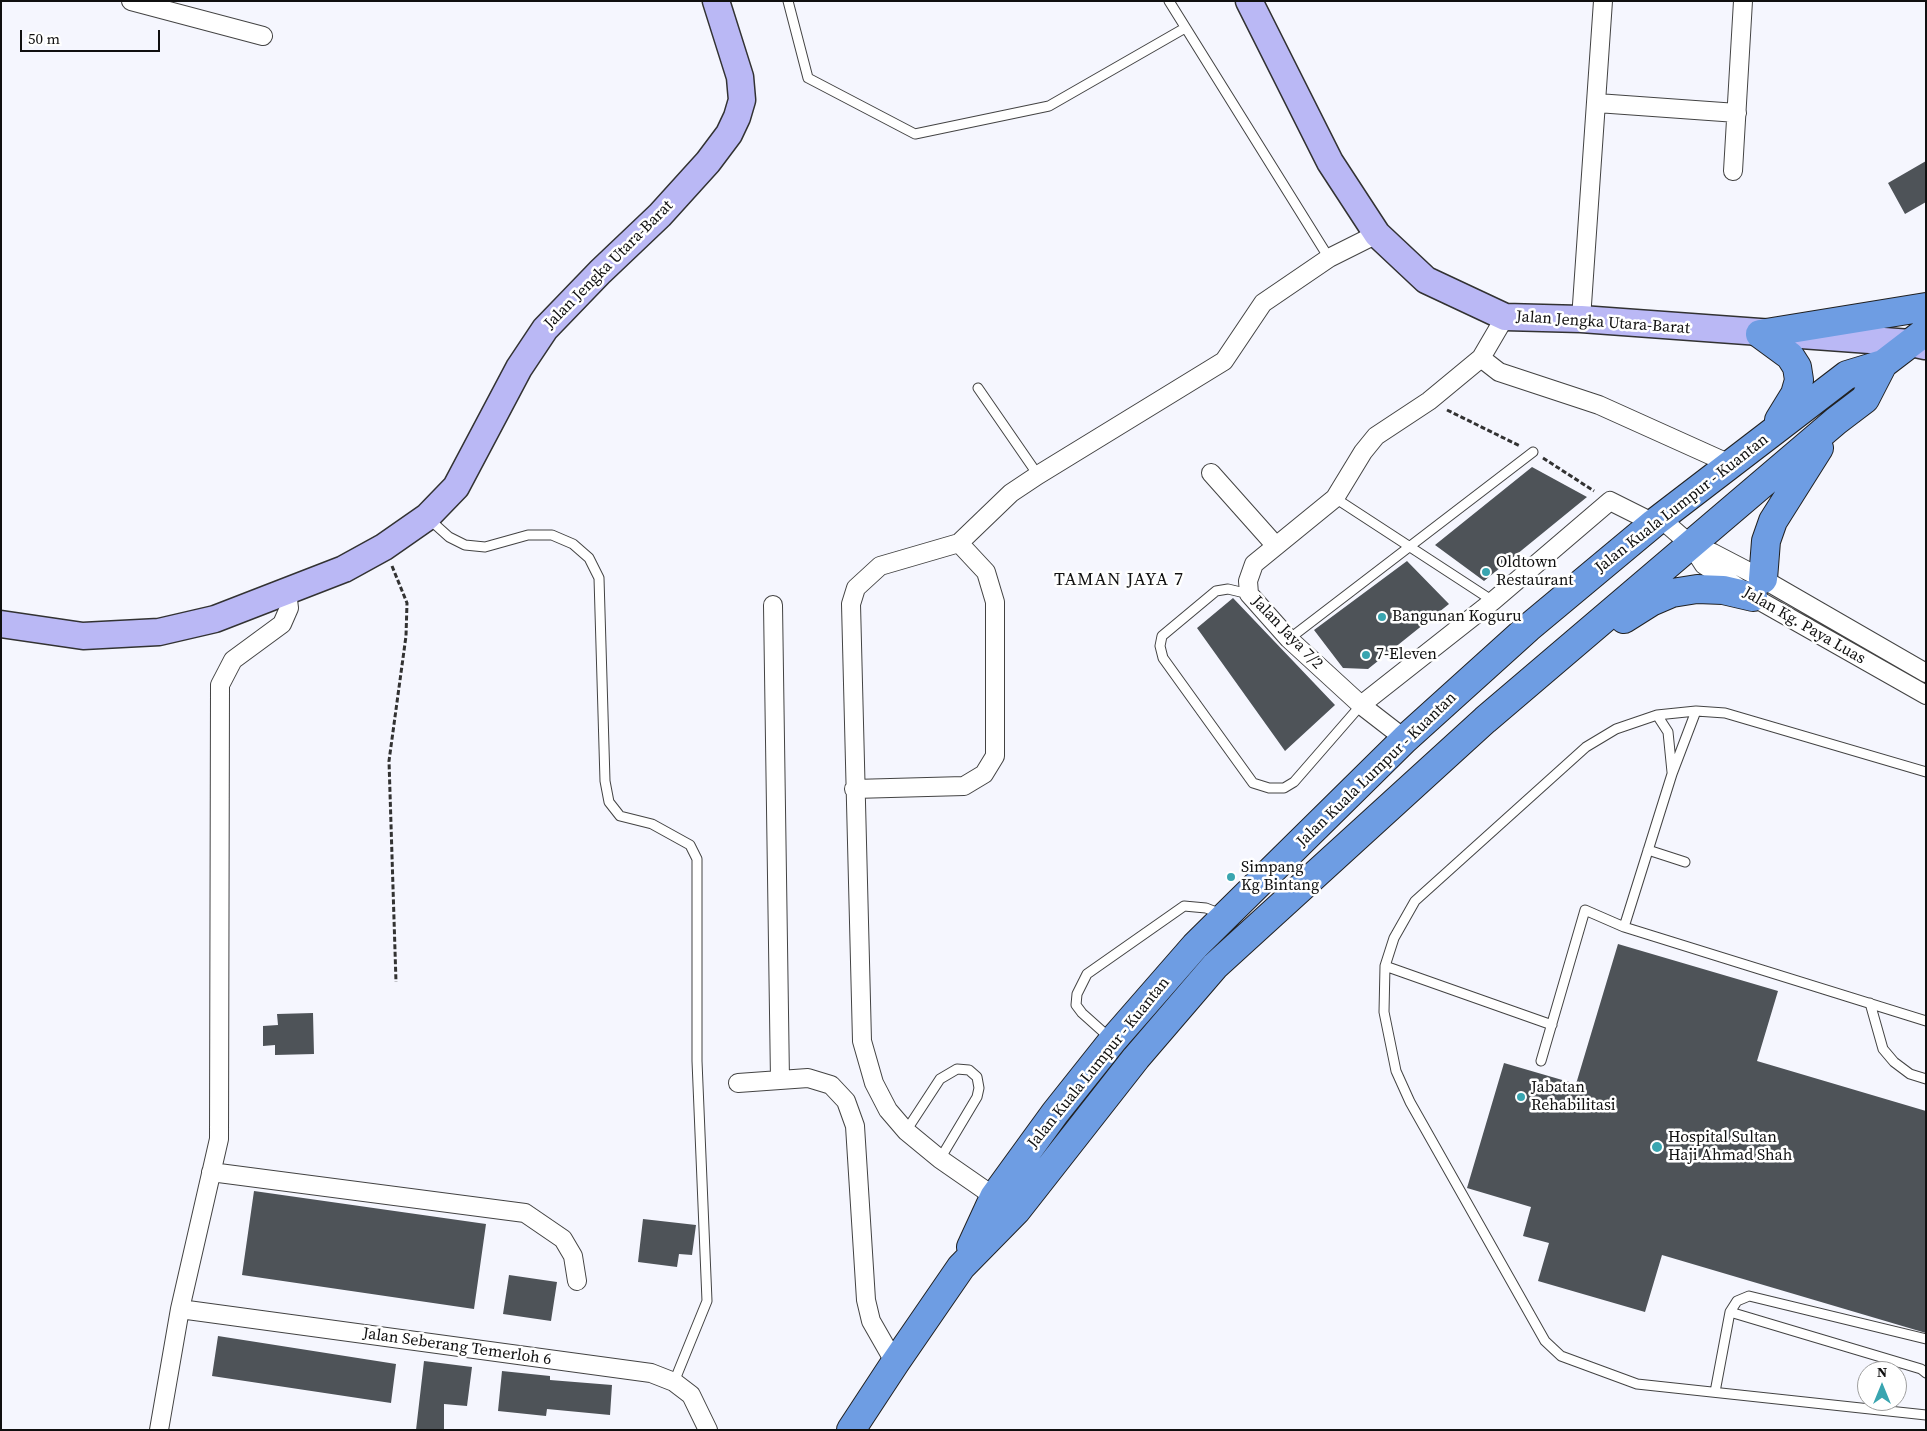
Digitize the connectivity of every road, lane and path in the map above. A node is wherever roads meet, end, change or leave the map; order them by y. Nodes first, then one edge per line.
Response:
1 (131, 1) edge
2 (716, 1) edge
3 (788, 1) edge
4 (1169, 1) edge
5 (1249, 1) edge
6 (1603, 1) edge
7 (1743, 1) edge
8 (1186, 28) junction
9 (263, 36) dead end
10 (1597, 103) junction
11 (1737, 113) junction
12 (1733, 171) dead end
13 (1377, 234) junction
14 (1329, 258) junction
15 (1926, 307) edge
16 (1506, 316) junction
17 (1581, 319) junction
18 (1760, 334) junction
19 (1921, 340) edge
20 (1481, 358) junction
21 (1883, 364) junction
22 (978, 388) dead end
23 (1836, 421) junction
24 (1770, 434) junction
25 (1533, 452) dead end
26 (1730, 464) junction
27 (1211, 473) dead end
28 (1038, 475) junction
29 (1334, 498) junction
30 (427, 517) junction
31 (1657, 520) junction
32 (959, 543) junction
33 (1691, 545) junction
34 (1276, 546) junction
35 (384, 547) junction
36 (1411, 547) junction
37 (1758, 588) junction
38 (288, 592) junction
39 (1249, 594) junction
40 (1493, 601) junction
41 (773, 605) dead end
42 (1, 624) edge
43 (1289, 639) junction
44 (1547, 668) junction
45 (1926, 673) edge
46 (1926, 695) edge
47 (1361, 705) junction
48 (1696, 711) junction
49 (1657, 715) junction
50 (1405, 740) junction
51 (1926, 772) edge
52 (1672, 774) junction
53 (854, 789) junction
54 (1648, 850) junction
55 (1686, 862) dead end
56 (1225, 916) junction
57 (1624, 927) junction
58 (1385, 966) junction
59 (396, 982) dead end
60 (1870, 1003) junction
61 (1926, 1020) edge
62 (1552, 1025) junction
63 (1113, 1040) junction
64 (1541, 1061) dead end
65 (1926, 1079) edge
66 (780, 1080) junction
67 (738, 1083) dead end
68 (906, 1131) junction
69 (940, 1159) junction
70 (211, 1172) junction
71 (1005, 1204) junction
72 (577, 1281) dead end
73 (180, 1309) junction
74 (1730, 1312) junction
75 (1926, 1339) edge
76 (895, 1363) junction
77 (1926, 1373) edge
78 (674, 1382) junction
79 (1715, 1392) junction
80 (1926, 1415) edge
81 (159, 1430) edge
82 (708, 1430) edge
83 (852, 1430) edge

1 - 9 street
2 - 30 street, Jalan Jengka Utara-Barat
3 - 8 lane
4 - 8 lane
5 - 13 street, Jalan Jengka Utara-Barat
6 - 10 street
7 - 11 street
8 - 14 lane
10 - 11 street
10 - 17 street
11 - 12 street
13 - 14 street
13 - 16 street, Jalan Jengka Utara-Barat
14 - 28 street
15 - 18 highway
16 - 17 street, Jalan Jengka Utara-Barat
16 - 20 street, Jalan Jaya 7/2
17 - 18 street, Jalan Jengka Utara-Barat
18 - 19 street, Jalan Jengka Utara-Barat
18 - 24 highway
19 - 21 highway, Jalan Kuala Lumpur - Kuantan
20 - 26 street
20 - 29 street, Jalan Jaya 7/2
21 - 23 highway, Jalan Kuala Lumpur - Kuantan
21 - 24 highway, Jalan Kuala Lumpur - Kuantan
22 - 28 lane
23 - 33 highway, Jalan Kuala Lumpur - Kuantan
23 - 37 highway
24 - 26 highway, Jalan Kuala Lumpur - Kuantan
25 - 36 lane
26 - 31 highway, Jalan Kuala Lumpur - Kuantan
27 - 34 street
28 - 32 street
29 - 34 street, Jalan Jaya 7/2
29 - 36 lane
30 - 35 street, Jalan Jengka Utara-Barat
30 - 78 lane
31 - 33 street, Jalan Kg. Paya Luas
31 - 40 street, Jalan Kg. Paya Luas
31 - 50 highway, Jalan Kuala Lumpur - Kuantan
32 - 53 street
32 - 53 street
33 - 37 street, Jalan Kg. Paya Luas
33 - 44 highway, Jalan Kuala Lumpur - Kuantan
34 - 39 street, Jalan Jaya 7/2
35 - 38 street, Jalan Jengka Utara-Barat
35 - 59 path
36 - 40 lane
36 - 43 lane
37 - 44 highway
37 - 45 street, Jalan Kg. Paya Luas
37 - 46 street, Jalan Kg. Paya Luas
38 - 42 street, Jalan Jengka Utara-Barat
38 - 70 street
39 - 43 street, Jalan Jaya 7/2
39 - 47 lane
40 - 47 street
41 - 66 street
43 - 47 street, Jalan Jaya 7/2
44 - 71 highway, Jalan Kuala Lumpur - Kuantan
47 - 50 street, Jalan Jaya 7/2
48 - 49 lane
48 - 51 lane
48 - 52 lane
49 - 52 lane
49 - 58 lane
50 - 56 highway, Jalan Kuala Lumpur - Kuantan
52 - 54 lane
53 - 68 street
54 - 55 lane
54 - 57 lane
56 - 63 highway, Jalan Kuala Lumpur - Kuantan
56 - 63 lane
57 - 60 lane
57 - 62 lane
58 - 62 lane
58 - 79 lane
60 - 61 lane
60 - 65 lane
62 - 64 lane
63 - 71 highway, Jalan Kuala Lumpur - Kuantan
66 - 67 street
66 - 76 street
68 - 69 street
68 - 69 lane
69 - 71 street
70 - 72 street
70 - 73 street
71 - 76 highway, Jalan Kuala Lumpur - Kuantan
73 - 78 street, Jalan Seberang Temerloh 6
73 - 81 street
74 - 75 lane
74 - 77 lane
74 - 79 lane
76 - 83 highway, Jalan Kuala Lumpur - Kuantan
78 - 82 street, Jalan Seberang Temerloh 6
79 - 80 lane

